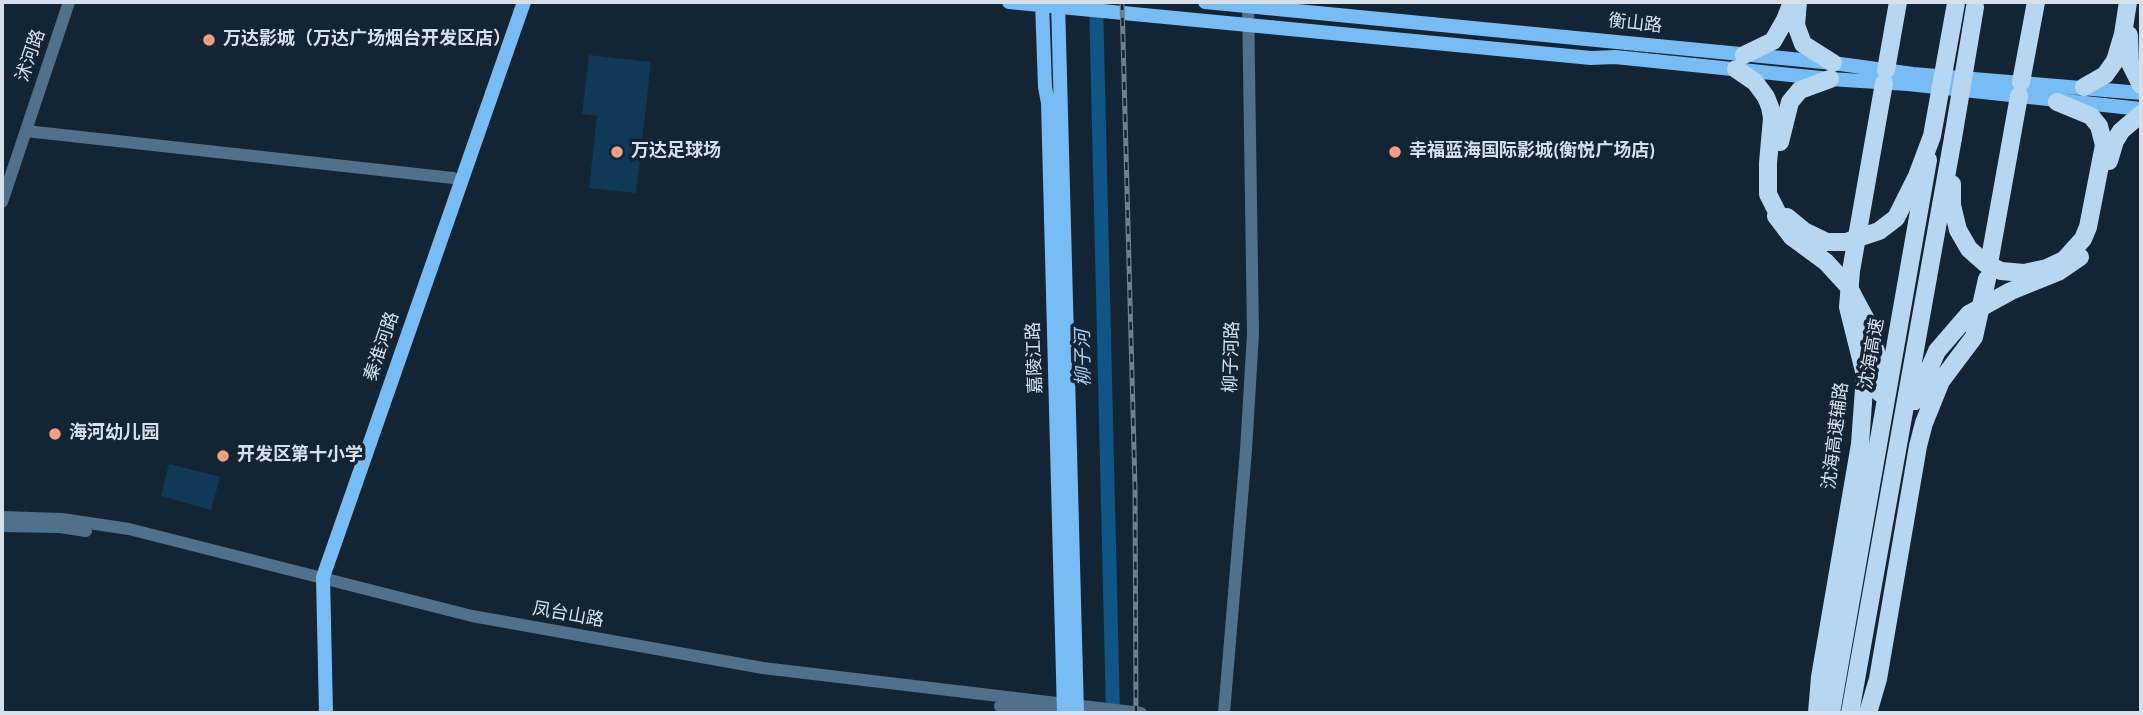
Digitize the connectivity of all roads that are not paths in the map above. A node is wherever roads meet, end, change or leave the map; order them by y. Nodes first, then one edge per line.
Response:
1 (69, 2) edge
2 (515, 2) edge
3 (524, 2) edge
4 (1009, 2) edge
5 (1205, 2) edge
6 (1792, 2) edge
7 (1798, 2) edge
8 (1898, 2) edge
9 (1956, 2) edge
10 (2036, 2) edge
11 (2128, 2) edge
12 (2135, 2) edge
13 (1042, 3) edge
14 (1248, 4) edge
15 (1976, 4) edge
16 (1063, 5) edge
17 (1250, 24) junction
18 (1740, 62) junction
19 (1832, 71) junction
20 (1885, 77) junction
21 (2141, 85) edge
22 (2084, 87) junction
23 (2020, 89) junction
24 (2141, 93) edge
25 (2059, 94) junction
26 (2141, 112) edge
27 (26, 131) junction
28 (1932, 136) junction
29 (1953, 138) junction
30 (453, 178) junction
31 (2, 202) edge
32 (1990, 258) dead end
33 (1987, 279) dead end
34 (1874, 473) junction
35 (1893, 478) junction
36 (2, 517) edge
37 (2, 526) edge
38 (1863, 534) junction
39 (1882, 538) junction
40 (318, 580) junction
41 (1072, 710) edge
42 (318, 713) edge
43 (326, 713) edge
44 (1136, 713) edge
45 (1141, 713) edge
46 (1224, 713) edge
47 (1818, 713) edge
48 (1831, 713) edge
49 (1850, 713) edge
50 (1866, 713) edge

1 - 27 street, 沭河路
2 - 30 main road, 秦淮河路
3 - 40 main road, 秦淮河路
4 - 13 main road
5 - 14 main road, 衡山路
6 - 18 highway
7 - 19 highway
8 - 20 highway, 沈海高速辅路
9 - 28 highway, 沈海高速, bridge
10 - 23 highway
11 - 22 highway
12 - 21 highway
13 - 16 main road
13 - 41 main road, 嘉陵江路
14 - 17 street, 柳子河路
14 - 18 main road, 衡山路
15 - 29 highway, bridge
16 - 17 main road
16 - 41 main road, 嘉陵江路
17 - 18 main road
17 - 46 street, 柳子河路
18 - 19 main road
18 - 34 highway, bridge
19 - 20 main road
19 - 28 highway, bridge
20 - 23 main road
20 - 47 highway, 沈海高速辅路
22 - 24 main road
22 - 25 main road
23 - 25 main road
23 - 32 highway
25 - 26 main road
25 - 29 highway
26 - 35 highway, bridge
27 - 30 street
27 - 31 street, 沭河路
28 - 34 highway, 沈海高速, bridge
29 - 35 highway
30 - 40 main road, 秦淮河路
33 - 50 highway
34 - 38 highway, 沈海高速
35 - 39 highway
36 - 40 street, 凤台山路
37 - 40 street, 凤台山路
38 - 47 highway
38 - 48 highway, 沈海高速
39 - 49 highway
39 - 50 highway
40 - 41 street, 凤台山路
40 - 42 main road, 秦淮河路
40 - 43 main road, 秦淮河路
41 - 44 street, 凤台山路
44 - 45 street, 凤台山路

